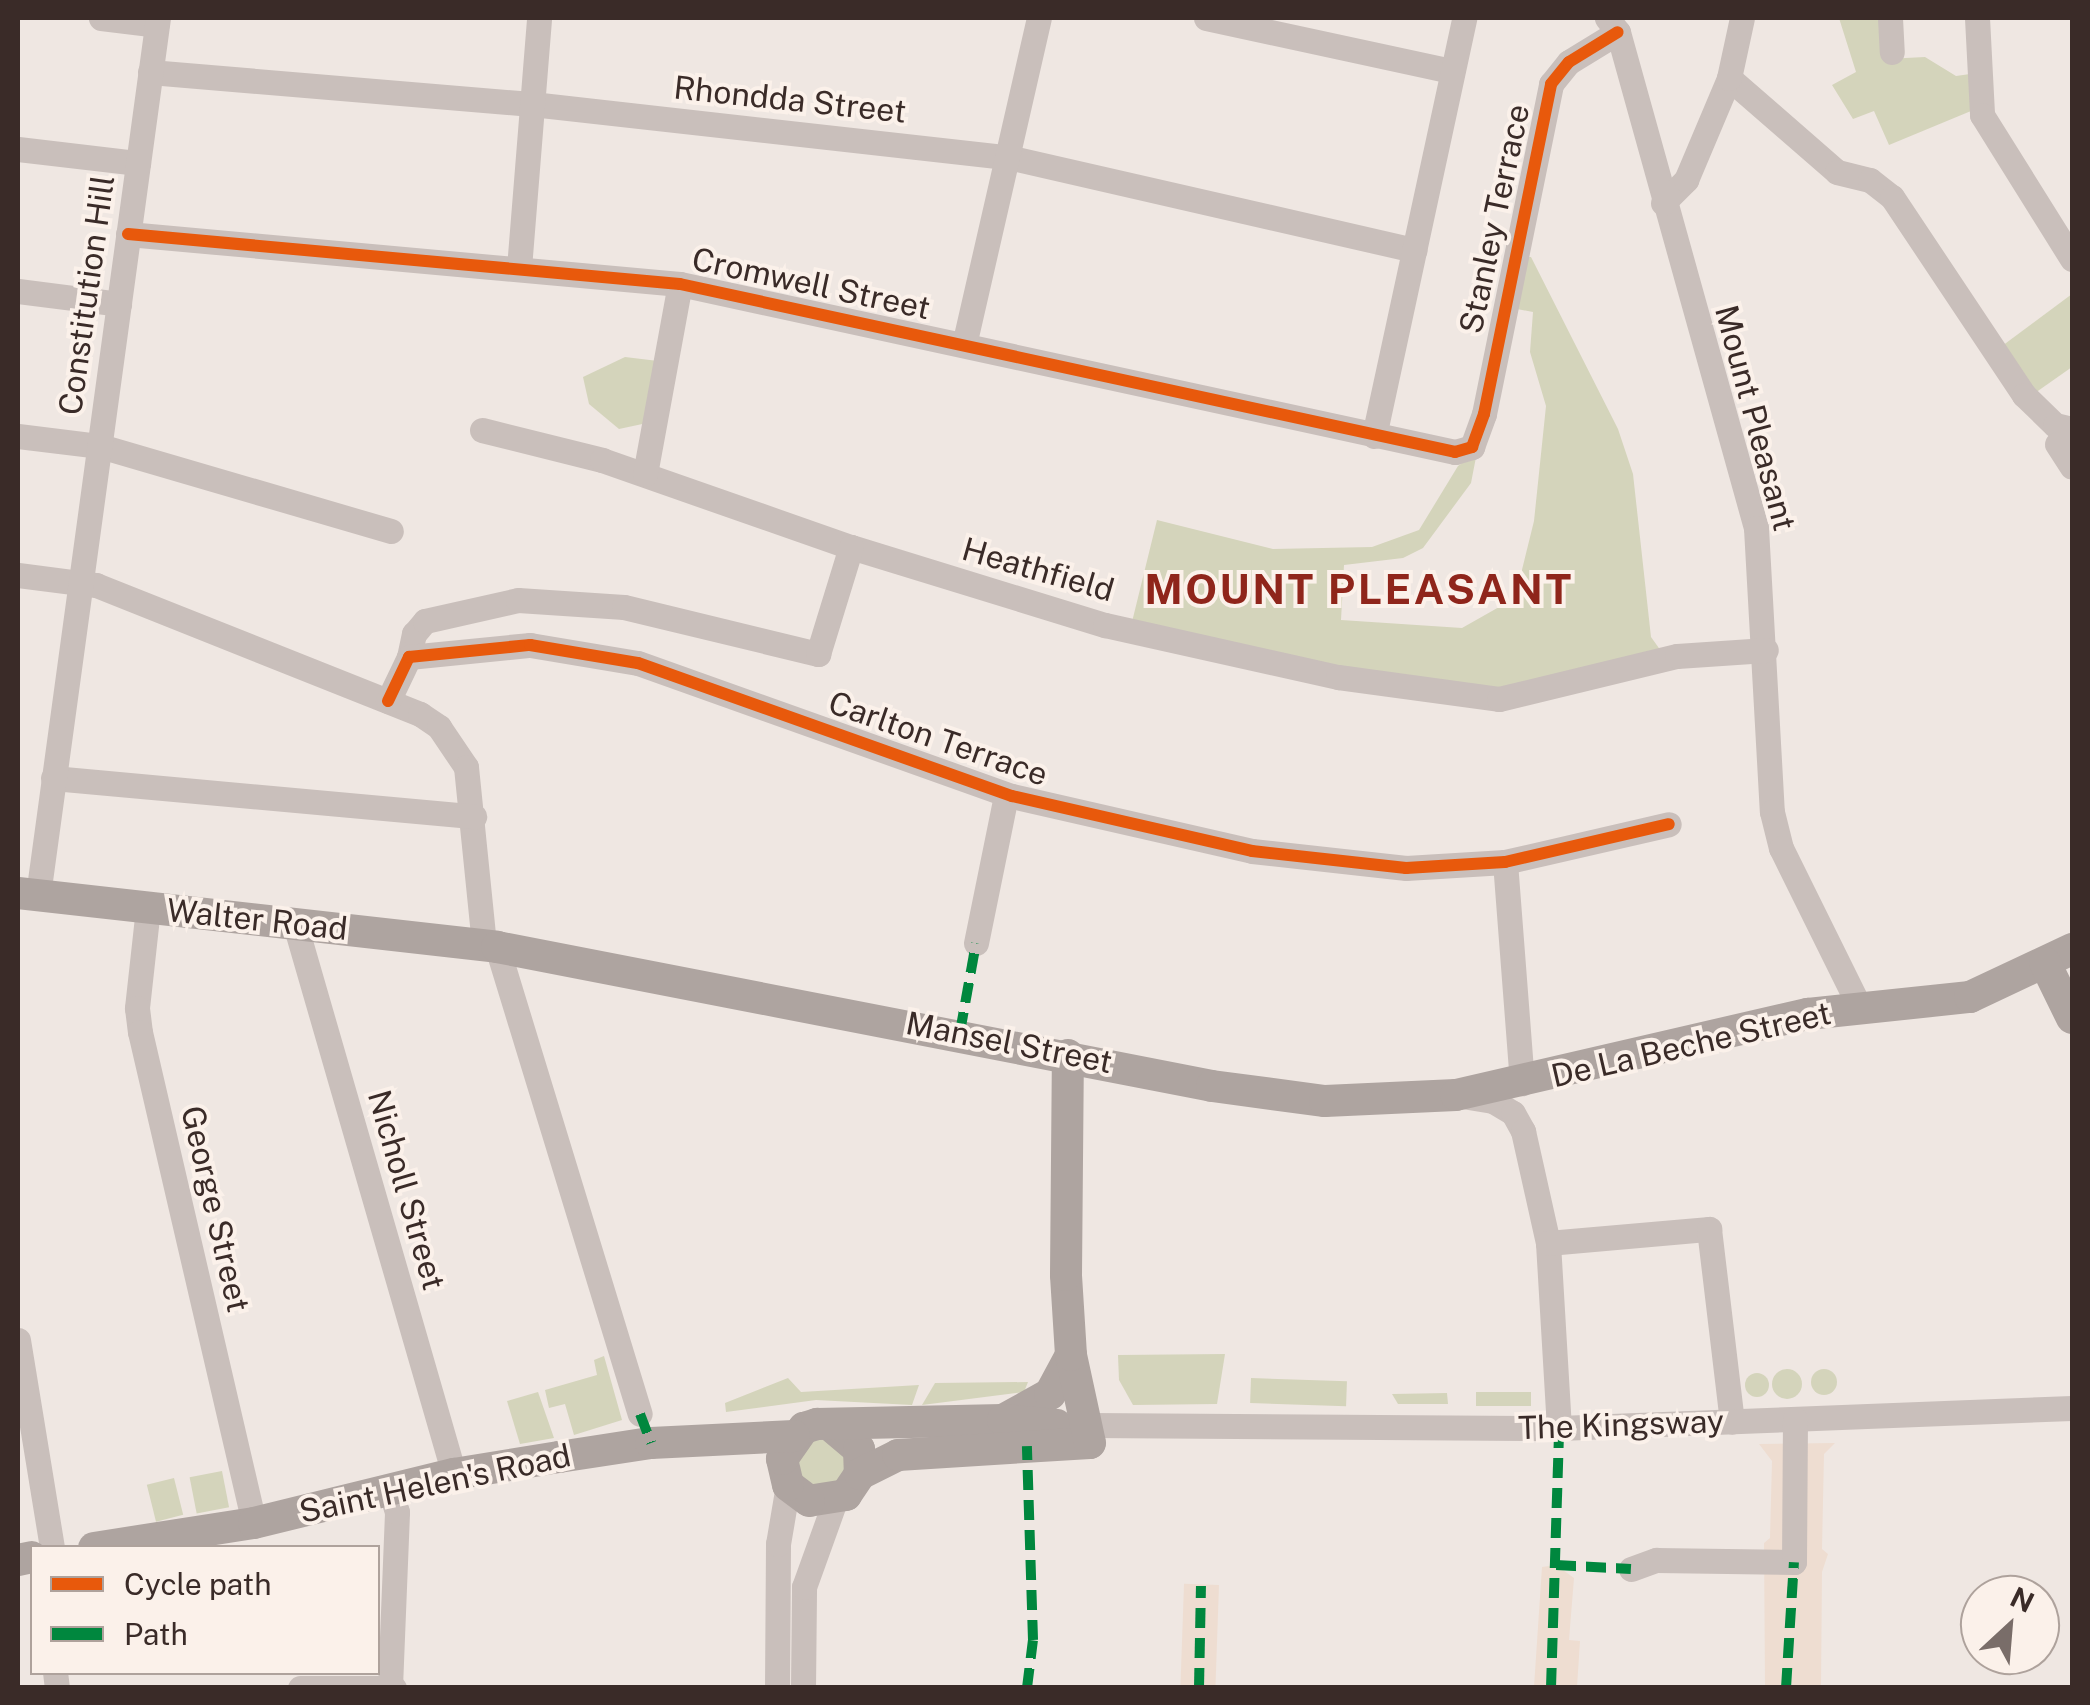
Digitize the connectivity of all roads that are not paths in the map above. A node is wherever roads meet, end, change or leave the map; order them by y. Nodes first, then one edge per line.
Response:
1 (101, 18) edge
2 (538, 18) edge
3 (1039, 18) edge
4 (1206, 18) edge
5 (1464, 18) edge
6 (1742, 18) edge
7 (1890, 18) edge
8 (1978, 18) edge
9 (157, 21) edge
10 (1613, 25) edge
11 (1892, 52) dead end
12 (1452, 71) junction
13 (150, 72) junction
14 (1729, 78) junction
15 (532, 104) junction
16 (18, 148) edge
17 (1008, 157) junction
18 (138, 163) junction
19 (1663, 203) junction
20 (128, 234) junction
21 (1414, 250) junction
22 (2072, 258) edge
23 (519, 268) junction
24 (680, 284) junction
25 (18, 291) edge
26 (119, 304) junction
27 (964, 344) junction
28 (482, 430) dead end
29 (18, 436) edge
30 (1374, 436) junction
31 (2065, 436) edge
32 (100, 446) junction
33 (1472, 448) joint
34 (2072, 467) edge
35 (645, 474) junction
36 (390, 531) dead end
37 (851, 547) junction
38 (18, 575) edge
39 (80, 582) junction
40 (1766, 650) junction
41 (409, 657) junction
42 (388, 701) junction
43 (53, 778) junction
44 (1006, 795) junction
45 (474, 816) junction
46 (1669, 824) dead end
47 (1505, 862) junction
48 (28, 894) edge
49 (148, 908) junction
50 (295, 924) junction
51 (976, 943) dead end
52 (491, 946) junction
53 (2059, 956) edge
54 (1860, 1008) junction
55 (2072, 1018) edge
56 (1068, 1055) junction
57 (1522, 1083) junction
58 (1456, 1095) junction
59 (1548, 1243) junction
60 (18, 1340) edge
61 (1072, 1355) junction
62 (2072, 1408) edge
63 (640, 1414) dead end
64 (1796, 1419) junction
65 (1004, 1420) junction
66 (1732, 1422) junction
67 (830, 1425) junction
68 (1559, 1428) junction
69 (1090, 1434) junction
70 (788, 1460) junction
71 (454, 1474) junction
72 (860, 1474) junction
73 (390, 1488) junction
74 (835, 1501) junction
75 (254, 1523) junction
76 (52, 1545) edge
77 (113, 1545) edge
78 (1632, 1568) dead end
79 (392, 1687) edge
80 (300, 1688) edge
81 (777, 1688) edge
82 (803, 1688) edge

1 - 9 street
2 - 15 street
3 - 17 street
4 - 12 street
5 - 12 street
6 - 14 street
7 - 11 street
8 - 22 street
9 - 13 street, Constitution Hill
10 - 19 street, Mount Pleasant
10 - 33 street, Stanley Terrace
12 - 21 street
13 - 15 street, Rhondda Street
13 - 18 street, Constitution Hill
14 - 19 street
14 - 31 street
15 - 17 street, Rhondda Street
15 - 23 street
16 - 18 street
17 - 21 street, Rhondda Street
17 - 27 street
18 - 20 street, Constitution Hill
19 - 40 street, Mount Pleasant
20 - 23 street, Cromwell Street
20 - 26 street, Constitution Hill
21 - 30 street
23 - 24 street, Cromwell Street
24 - 27 street, Cromwell Street
24 - 35 street
25 - 26 street
26 - 32 street, Constitution Hill
27 - 30 street, Cromwell Street
28 - 35 street, Heathfield
29 - 32 street
30 - 33 street, Cromwell Street
31 - 34 street
32 - 36 street
32 - 39 street, Constitution Hill
35 - 37 street, Heathfield
37 - 40 street, Heathfield
37 - 41 street
38 - 39 street
39 - 42 street
39 - 43 street, Constitution Hill
40 - 54 street, Mount Pleasant
41 - 42 street
41 - 44 street, Carlton Terrace
42 - 45 street
43 - 45 street
43 - 48 street, Constitution Hill
44 - 47 street, Carlton Terrace
44 - 51 street
45 - 52 street
46 - 47 street, Carlton Terrace
47 - 57 street
48 - 49 main road, Walter Road
49 - 50 main road, Walter Road
49 - 75 street, George Street
50 - 52 main road, Walter Road
50 - 71 street, Nicholl Street
52 - 56 main road, Mansel Street
52 - 63 street
53 - 54 main road, De La Beche Street
53 - 55 main road
54 - 57 main road, De La Beche Street
56 - 58 main road, Mansel Street
56 - 61 main road
57 - 58 main road, Mansel Street
58 - 59 street
59 - 66 street
59 - 68 street
60 - 76 street
61 - 65 main road
61 - 69 main road
62 - 64 street, The Kingsway
64 - 66 street, The Kingsway
64 - 78 street
65 - 67 main road, The Kingsway
65 - 69 main road, The Kingsway
66 - 68 street, The Kingsway
67 - 70 main road
67 - 72 main road
68 - 69 street, The Kingsway
69 - 72 main road, The Kingsway
70 - 71 main road, Saint Helen's Road
70 - 74 main road
70 - 81 street
71 - 73 main road, Saint Helen's Road
72 - 74 main road
73 - 75 main road, Saint Helen's Road
73 - 79 street
74 - 82 street
75 - 77 main road, Saint Helen's Road
79 - 80 street

